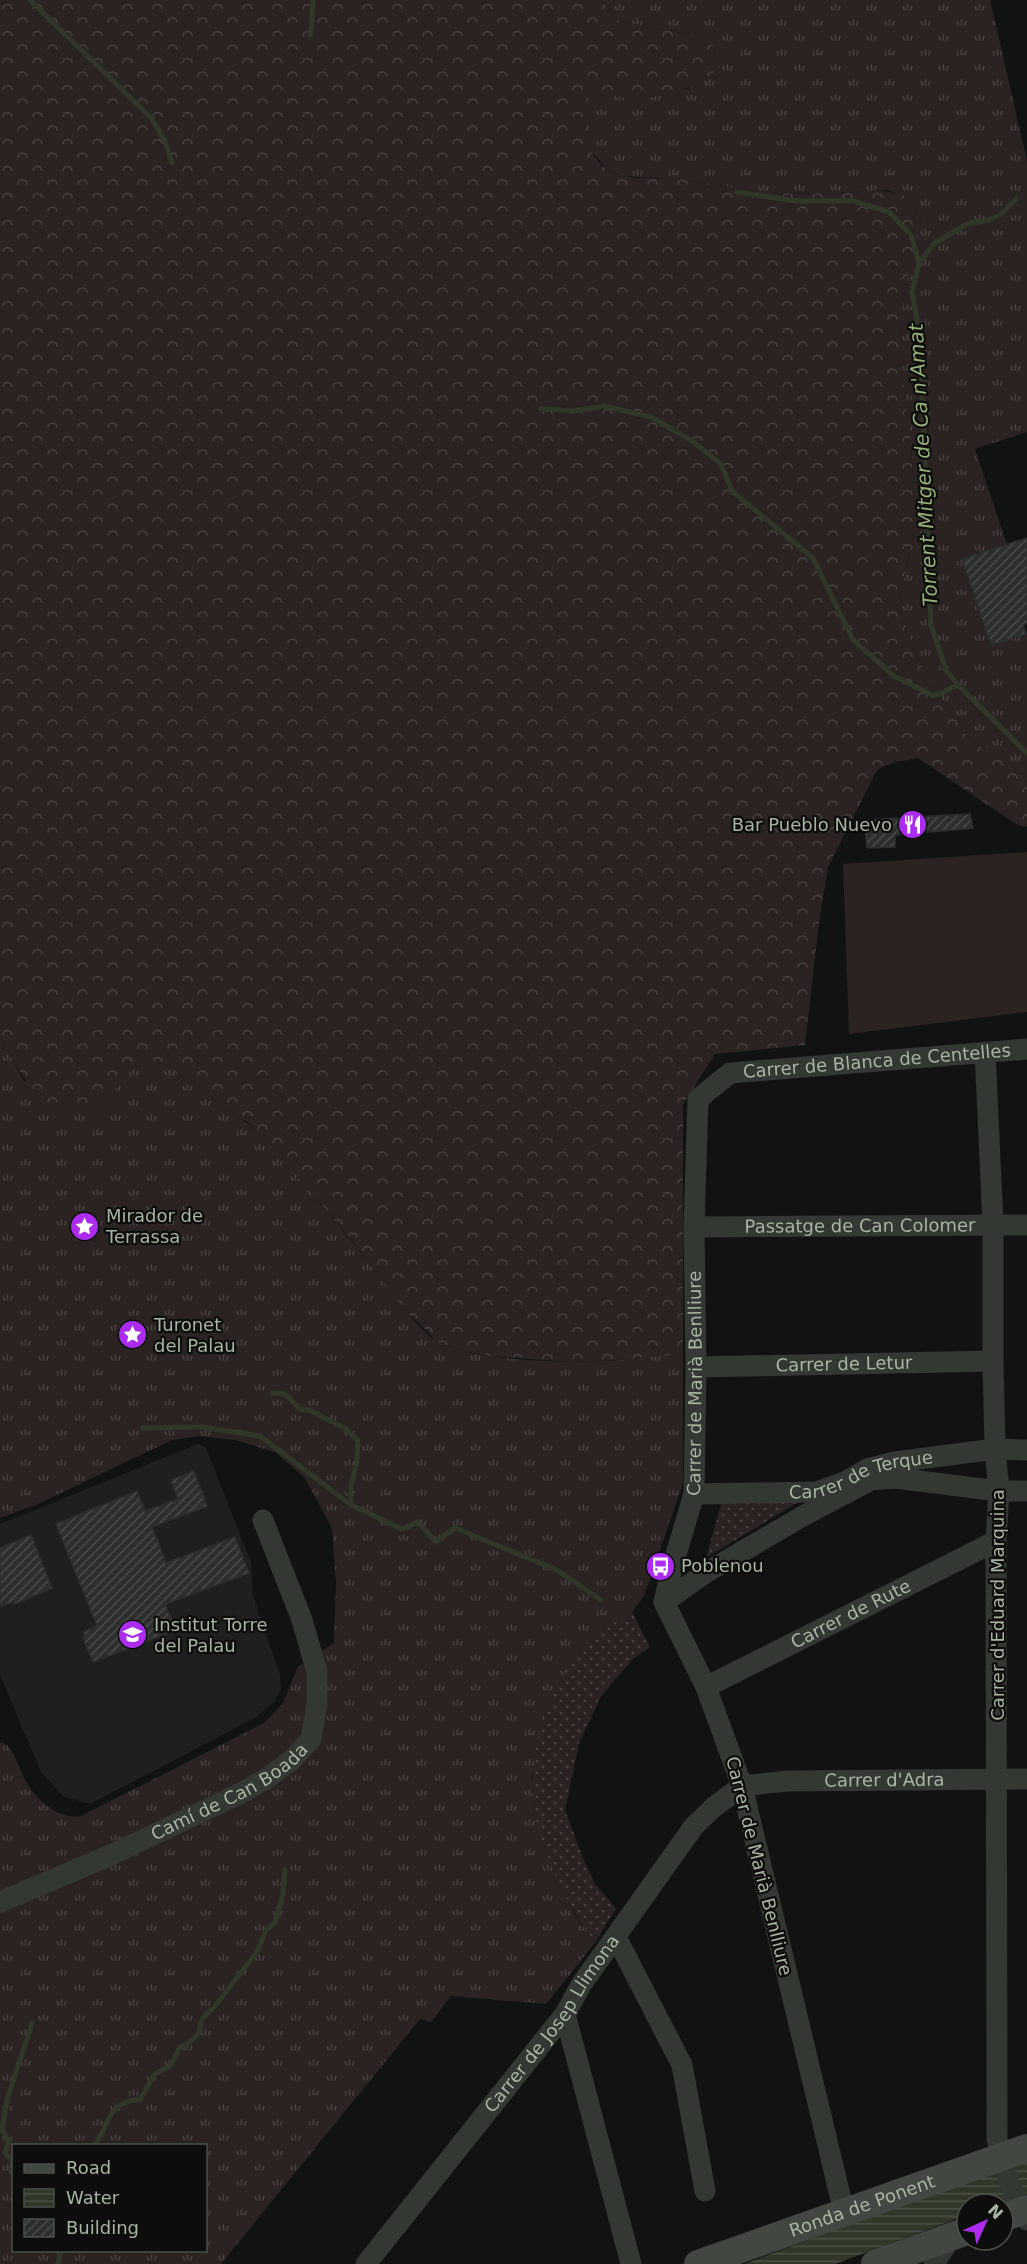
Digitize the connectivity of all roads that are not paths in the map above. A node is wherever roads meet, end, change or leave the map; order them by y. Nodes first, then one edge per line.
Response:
1 (1027, 1049) edge
2 (985, 1052) junction
3 (698, 1099) joint
4 (993, 1224) junction
5 (1027, 1224) edge
6 (694, 1227) junction
7 (993, 1361) junction
8 (696, 1367) junction
9 (995, 1449) junction
10 (1027, 1450) edge
11 (999, 1491) junction
12 (1027, 1491) edge
13 (694, 1494) junction
14 (263, 1520) dead end
15 (996, 1541) junction
16 (664, 1602) junction
17 (706, 1687) junction
18 (997, 1778) junction
19 (1027, 1779) edge
20 (742, 1786) junction
21 (0, 1902) edge
22 (616, 1937) junction
23 (565, 2014) junction
24 (1014, 2153) edge
25 (705, 2191) dead end
26 (844, 2212) junction
27 (1020, 2215) edge
28 (955, 2235) edge
29 (955, 2239) edge
30 (366, 2264) edge
31 (631, 2264) edge
32 (698, 2264) edge
33 (875, 2264) edge
34 (934, 2264) edge

1 - 2 street, Carrer de Blanca de Centelles
2 - 3 street, Carrer de Blanca de Centelles
2 - 4 street, Carrer d'Eduard Marquina
3 - 6 street, Carrer de Marià Benlliure
4 - 5 street, Passatge de Can Colomer
4 - 6 street, Passatge de Can Colomer
4 - 7 street, Carrer d'Eduard Marquina
6 - 8 street, Carrer de Marià Benlliure
7 - 8 street, Carrer de Letur
7 - 9 street, Carrer d'Eduard Marquina
8 - 13 street, Carrer de Marià Benlliure
9 - 10 street, Carrer de Terque
9 - 11 street, Carrer d'Eduard Marquina
9 - 13 street, Carrer de Terque
11 - 12 street, Carrer de Terque
11 - 15 street, Carrer d'Eduard Marquina
11 - 16 street, Carrer de Terque
13 - 16 street, Carrer de Marià Benlliure
14 - 21 street, Camí de Can Boada
15 - 17 street, Carrer de Rute
15 - 18 street, Carrer d'Eduard Marquina
16 - 17 street, Carrer de Marià Benlliure
17 - 20 street, Carrer de Marià Benlliure
18 - 19 street, Carrer d'Adra
18 - 20 street, Carrer d'Adra
18 - 24 street, Carrer d'Eduard Marquina
20 - 22 street, Carrer de Josep Llimona
20 - 26 street, Carrer de Marià Benlliure
22 - 23 street, Carrer de Josep Llimona
22 - 25 street
23 - 30 street, Carrer de Josep Llimona
23 - 31 street
24 - 26 main road, Ronda de Ponent
24 - 27 street, Carrer d'Eduard Marquina
26 - 32 main road, Ronda de Ponent
28 - 33 main road
29 - 34 street

